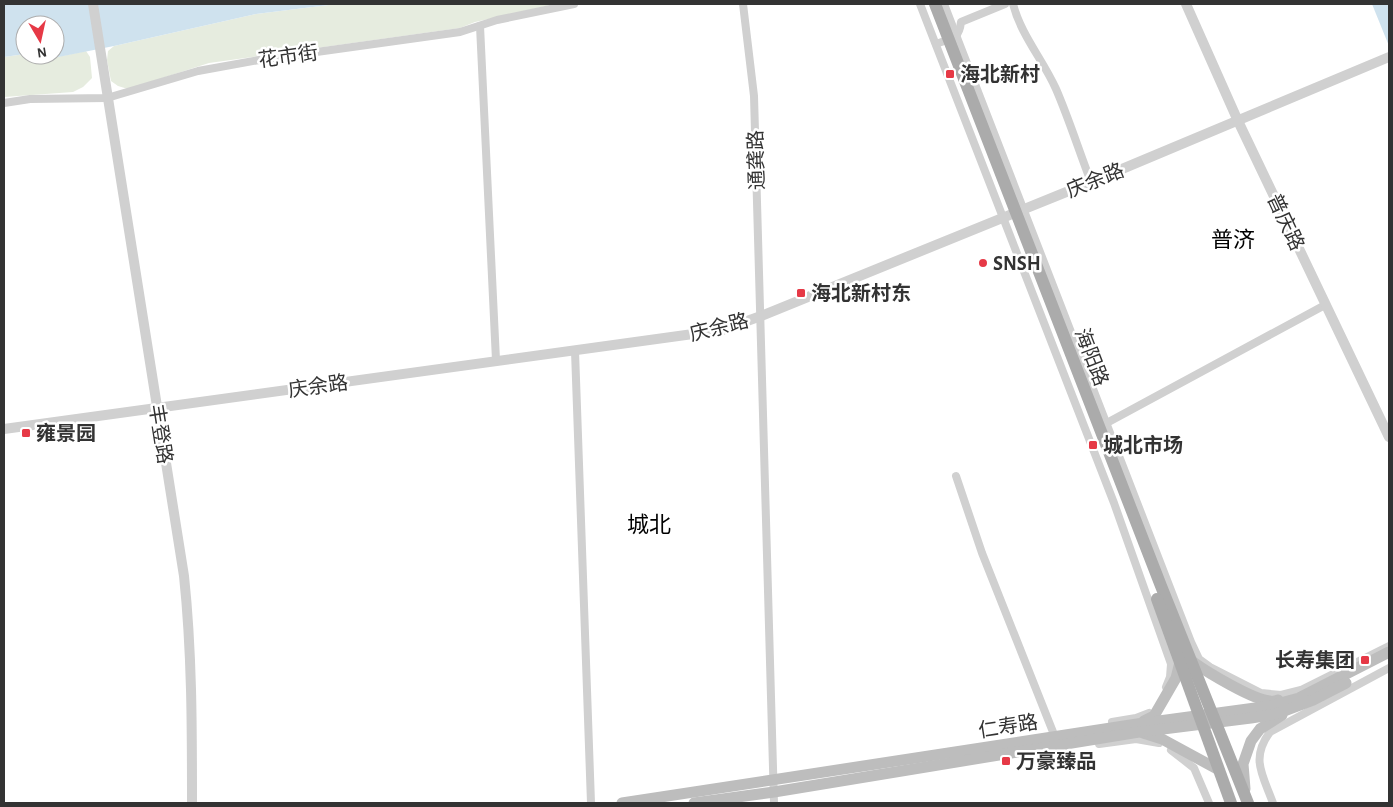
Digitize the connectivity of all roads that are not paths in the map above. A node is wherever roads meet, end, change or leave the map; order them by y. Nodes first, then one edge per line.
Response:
1 (93, 4) edge
2 (574, 4) edge
3 (743, 4) edge
4 (920, 4) edge
5 (928, 4) edge
6 (935, 4) edge
7 (944, 4) edge
8 (1005, 4) edge
9 (1013, 4) edge
10 (1186, 4) edge
11 (480, 26) junction
12 (946, 40) junction
13 (1389, 58) edge
14 (108, 98) junction
15 (4, 103) edge
16 (1238, 121) junction
17 (1091, 182) junction
18 (1013, 214) junction
19 (1325, 305) junction
20 (761, 316) junction
21 (575, 351) junction
22 (496, 360) junction
23 (157, 408) junction
24 (1102, 425) junction
25 (4, 429) edge
26 (1389, 437) edge
27 (956, 476) dead end
28 (1389, 646) edge
29 (1389, 652) edge
30 (1389, 660) edge
31 (1186, 662) junction
32 (1389, 668) edge
33 (1299, 698) junction
34 (1313, 700) junction
35 (1215, 718) junction
36 (1200, 720) junction
37 (1138, 728) junction
38 (1056, 741) junction
39 (1219, 770) junction
40 (774, 792) edge
41 (1247, 800) edge
42 (192, 803) edge
43 (591, 803) edge
44 (622, 803) edge
45 (694, 803) edge
46 (1209, 803) edge
47 (1231, 803) edge
48 (1273, 803) edge

1 - 14 street, 丰登路
2 - 11 street, 花市街
3 - 20 street, 通龚路
4 - 12 street
5 - 12 main road, 海阳路
6 - 12 main road, 海阳路
7 - 12 street
8 - 12 street
9 - 17 street
10 - 16 street, 普庆路
11 - 14 street, 花市街
11 - 22 street
12 - 18 main road, 海阳路
13 - 16 street, 庆余路
14 - 15 street, 花市街
14 - 23 street, 丰登路
16 - 17 street, 庆余路
16 - 19 street, 普庆路
17 - 18 street, 庆余路
18 - 20 street, 庆余路
18 - 24 main road, 海阳路
18 - 31 main road, 海阳路
18 - 38 street
19 - 24 street
19 - 26 street, 普庆路
20 - 21 street, 庆余路
20 - 40 street, 通龚路
21 - 22 street, 庆余路
21 - 43 street
22 - 23 street, 庆余路
23 - 25 street, 庆余路
23 - 42 street, 丰登路
24 - 28 street
24 - 31 main road, 海阳路
27 - 38 street
29 - 33 main road, 仁寿路
30 - 34 main road, 仁寿路
31 - 33 main road
31 - 35 main road, 海阳路
31 - 36 main road, 海阳路
31 - 37 main road
32 - 48 street
33 - 35 main road, 仁寿路
34 - 35 main road, 仁寿路
34 - 41 main road
35 - 36 main road, 仁寿路
35 - 41 main road, 海阳路
36 - 37 main road, 仁寿路
36 - 39 main road, 海阳路
37 - 38 main road, 仁寿路
37 - 39 main road
38 - 40 main road, 仁寿路
38 - 46 street
39 - 47 main road, 海阳路
40 - 44 main road, 仁寿路
40 - 45 main road, 仁寿路

